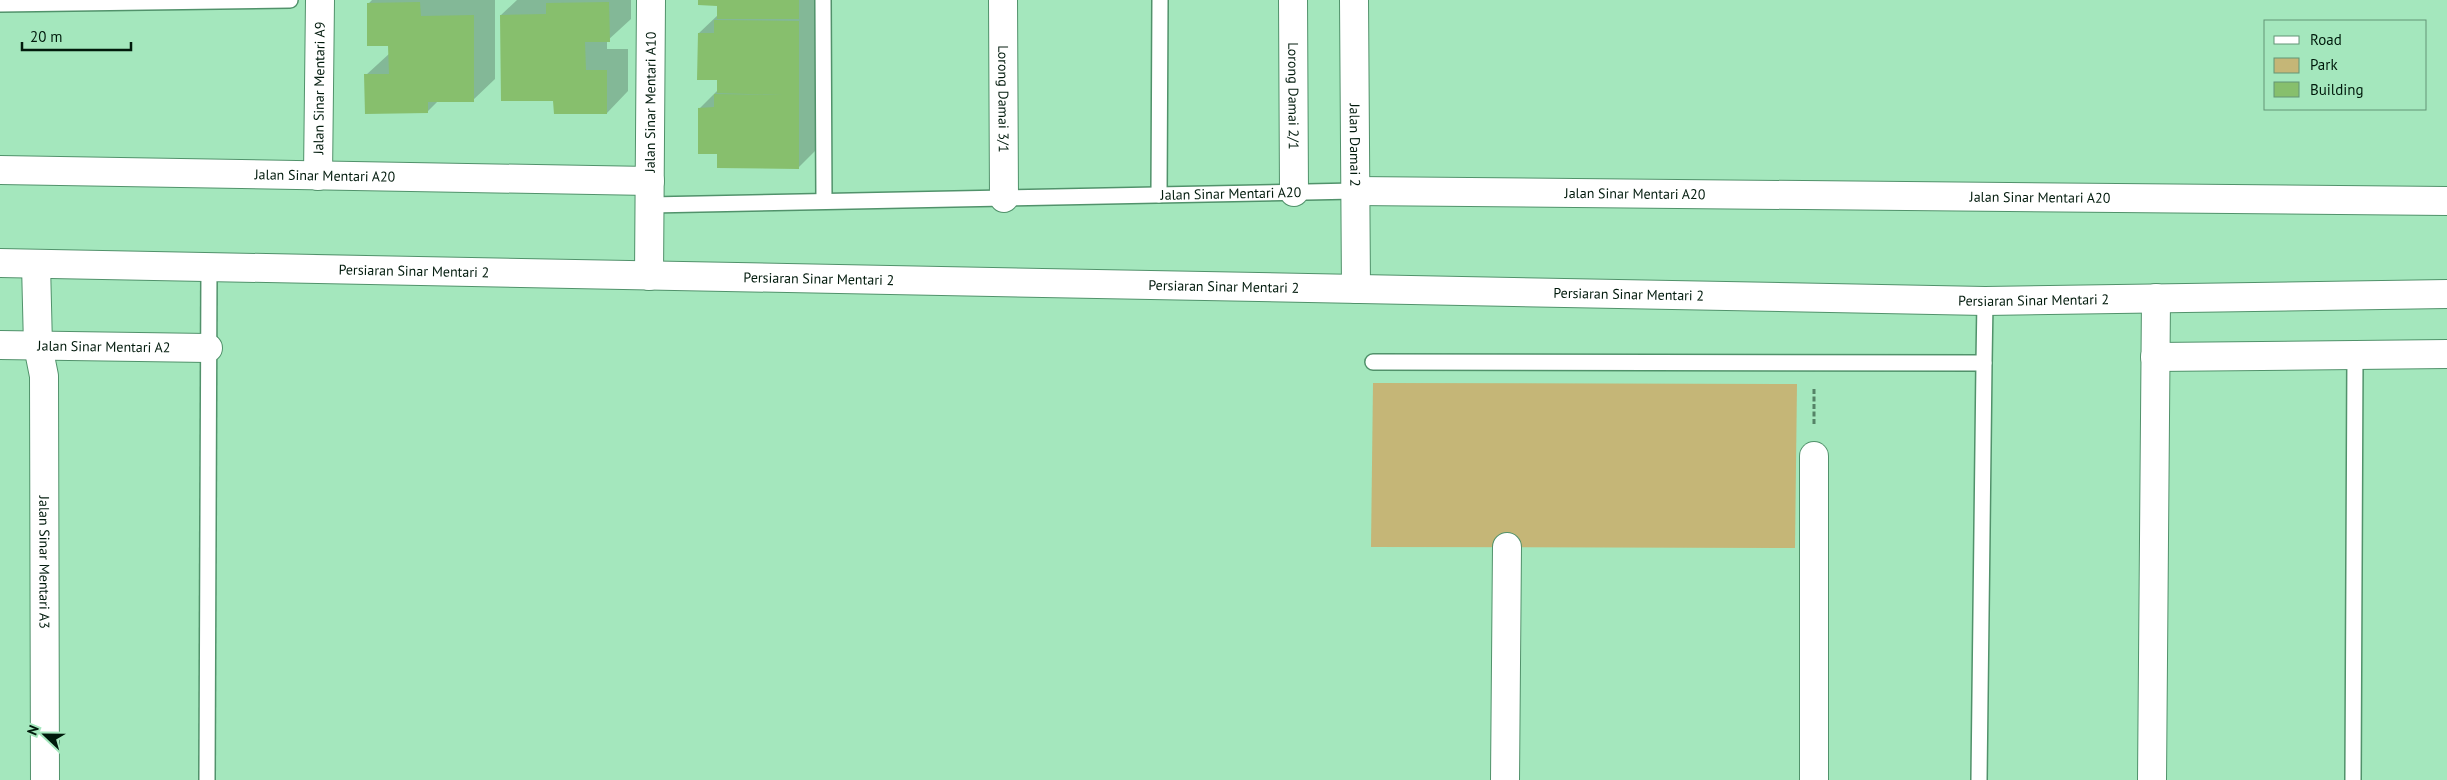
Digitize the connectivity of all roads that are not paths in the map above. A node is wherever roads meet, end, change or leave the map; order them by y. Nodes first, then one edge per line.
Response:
1 (290, 0) edge
2 (320, 0) edge
3 (651, 0) edge
4 (823, 0) edge
5 (1003, 0) edge
6 (1160, 0) edge
7 (1293, 0) edge
8 (1354, 0) edge
9 (0, 4) edge
10 (0, 170) edge
11 (318, 176) junction
12 (1355, 191) junction
13 (1294, 192) junction
14 (650, 193) junction
15 (1158, 195) junction
16 (1004, 198) junction
17 (2447, 201) edge
18 (824, 202) junction
19 (0, 263) edge
20 (36, 264) junction
21 (209, 267) junction
22 (649, 276) junction
23 (1356, 289) junction
24 (2447, 294) edge
25 (2156, 298) junction
26 (1985, 301) junction
27 (0, 345) edge
28 (38, 346) junction
29 (208, 348) junction
30 (2447, 354) edge
31 (2355, 355) junction
32 (2155, 357) junction
33 (1372, 362) dead end
34 (1984, 363) junction
35 (1814, 456) dead end
36 (1507, 547) dead end
37 (45, 780) edge
38 (207, 780) edge
39 (1505, 780) edge
40 (1814, 780) edge
41 (1979, 780) edge
42 (2152, 780) edge
43 (2353, 780) edge

1 - 9 lane
2 - 11 street, Jalan Sinar Mentari A9
3 - 14 street, Jalan Sinar Mentari A10
4 - 18 lane
5 - 16 street, Lorong Damai 3/1
6 - 15 lane
7 - 13 street, Lorong Damai 2/1
8 - 12 street, Jalan Damai 2
10 - 11 street, Jalan Sinar Mentari A20
11 - 14 street, Jalan Sinar Mentari A20
12 - 13 lane, Jalan Sinar Mentari A20
12 - 17 street, Jalan Sinar Mentari A20
12 - 23 street, Jalan Damai 2
13 - 15 lane, Jalan Sinar Mentari A20
14 - 18 lane, Jalan Sinar Mentari A20
14 - 22 street, Jalan Sinar Mentari A10
15 - 16 lane, Jalan Sinar Mentari A20
16 - 18 lane, Jalan Sinar Mentari A20
19 - 20 street, Persiaran Sinar Mentari 2
20 - 21 street, Persiaran Sinar Mentari 2
20 - 28 street, Jalan Sinar Mentari A3
21 - 22 street, Persiaran Sinar Mentari 2
21 - 29 lane
22 - 23 street, Persiaran Sinar Mentari 2
23 - 26 street, Persiaran Sinar Mentari 2
24 - 25 street, Persiaran Sinar Mentari 2
25 - 26 street, Persiaran Sinar Mentari 2
25 - 32 street
26 - 34 lane
27 - 28 street, Jalan Sinar Mentari A2
28 - 29 street, Jalan Sinar Mentari A2
28 - 37 street, Jalan Sinar Mentari A3
29 - 38 lane
30 - 31 street
31 - 32 street
31 - 43 lane
32 - 42 street
33 - 34 lane
34 - 41 lane
35 - 40 street
36 - 39 street

